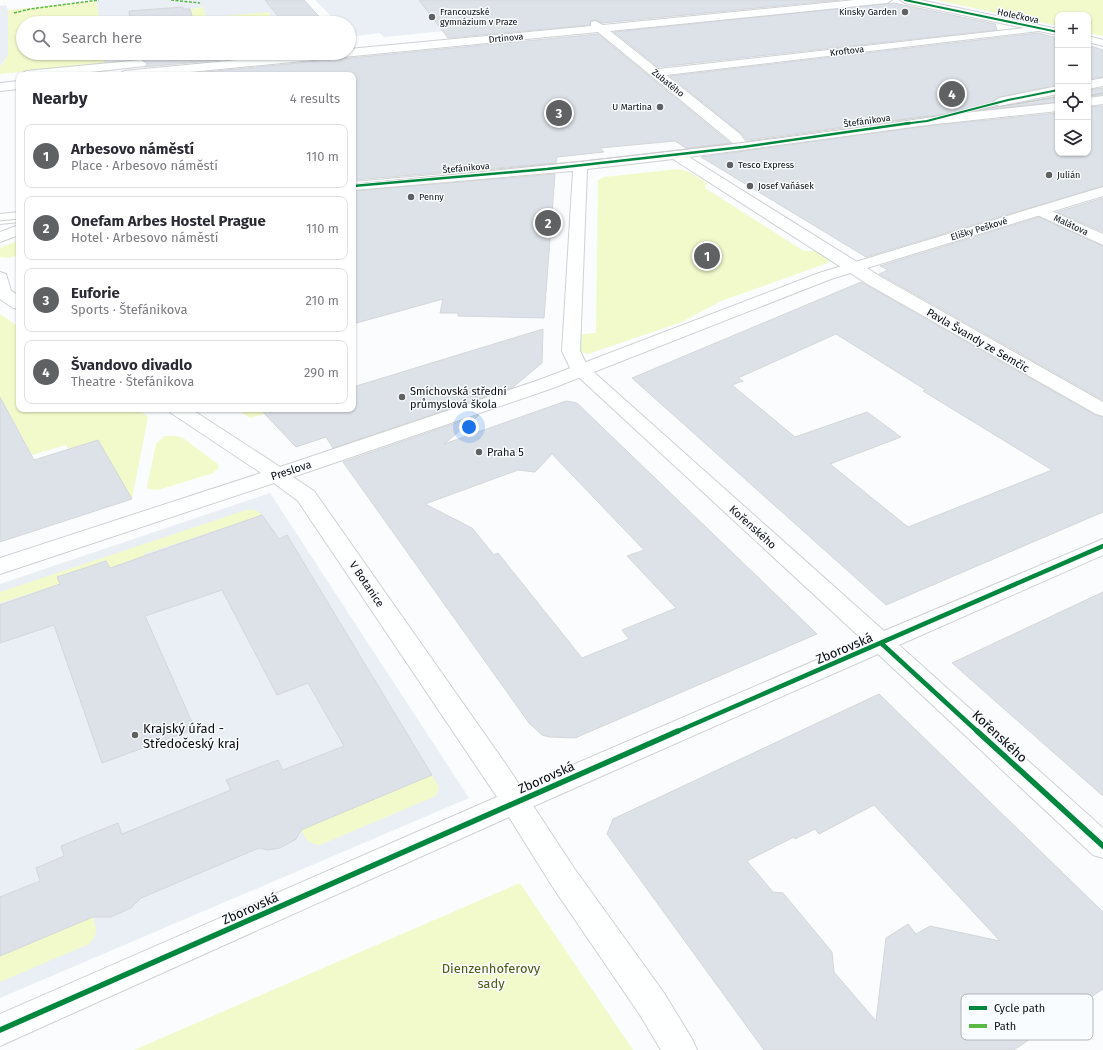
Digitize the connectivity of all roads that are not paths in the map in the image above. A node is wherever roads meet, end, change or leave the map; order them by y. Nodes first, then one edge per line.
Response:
1 (797, 0) edge
2 (887, 0) edge
3 (905, 0) edge
4 (591, 21) junction
5 (1039, 28) junction
6 (601, 29) junction
7 (1055, 31) edge
8 (1091, 40) edge
9 (356, 43) edge
10 (1103, 43) edge
11 (356, 53) edge
12 (185, 60) edge
13 (283, 60) edge
14 (252, 63) junction
15 (58, 72) edge
16 (156, 72) edge
17 (253, 72) edge
18 (654, 73) junction
19 (16, 76) edge
20 (0, 78) edge
21 (1103, 82) edge
22 (1091, 84) edge
23 (16, 85) edge
24 (0, 87) edge
25 (1055, 91) edge
26 (1055, 107) edge
27 (927, 121) junction
28 (743, 147) junction
29 (676, 155) junction
30 (580, 166) junction
31 (356, 186) edge
32 (1103, 191) edge
33 (1040, 211) junction
34 (16, 217) edge
35 (0, 220) edge
36 (16, 231) edge
37 (0, 237) edge
38 (1103, 240) edge
39 (854, 267) junction
40 (0, 277) edge
41 (2, 293) edge
42 (16, 302) edge
43 (580, 370) junction
44 (1103, 410) edge
45 (183, 412) edge
46 (277, 475) junction
47 (1103, 546) edge
48 (0, 566) edge
49 (882, 643) junction
50 (515, 802) junction
51 (1103, 846) edge
52 (0, 1030) edge
53 (680, 1050) edge

1 - 4 street, Drtinova
2 - 6 street, Drtinova
3 - 5 street, Holečkova
4 - 6 street, Zubatého
4 - 9 street, Drtinova
5 - 7 street, Holečkova
5 - 18 street, Kroftova
6 - 11 street, Drtinova
6 - 18 street, Zubatého
8 - 10 street
12 - 15 street
13 - 14 street, Drtinova
14 - 16 street, Drtinova
14 - 17 street
18 - 28 street, Zubatého
19 - 20 street
21 - 22 street
23 - 24 street
25 - 27 street, Štefánikova
26 - 27 street, Štefánikova
27 - 28 street, Štefánikova
28 - 29 street, Štefánikova
29 - 30 street, Štefánikova
29 - 39 street, Pavla Švandy ze Semčic
30 - 31 street, Štefánikova
30 - 43 street
32 - 33 street, Elišky Peškové
33 - 38 street, Malátova
33 - 39 street, Elišky Peškové
34 - 35 street
36 - 37 street
39 - 43 street, Elišky Peškové
39 - 44 street, Pavla Švandy ze Semčic
40 - 41 street
41 - 42 street
43 - 46 street, Preslova
43 - 49 street, Kořenského
45 - 46 street, V Botanice
46 - 48 street, Preslova
46 - 50 street, V Botanice
47 - 49 street, Zborovská
49 - 50 street, Zborovská
49 - 51 street, Kořenského
50 - 52 street, Zborovská
50 - 53 street

